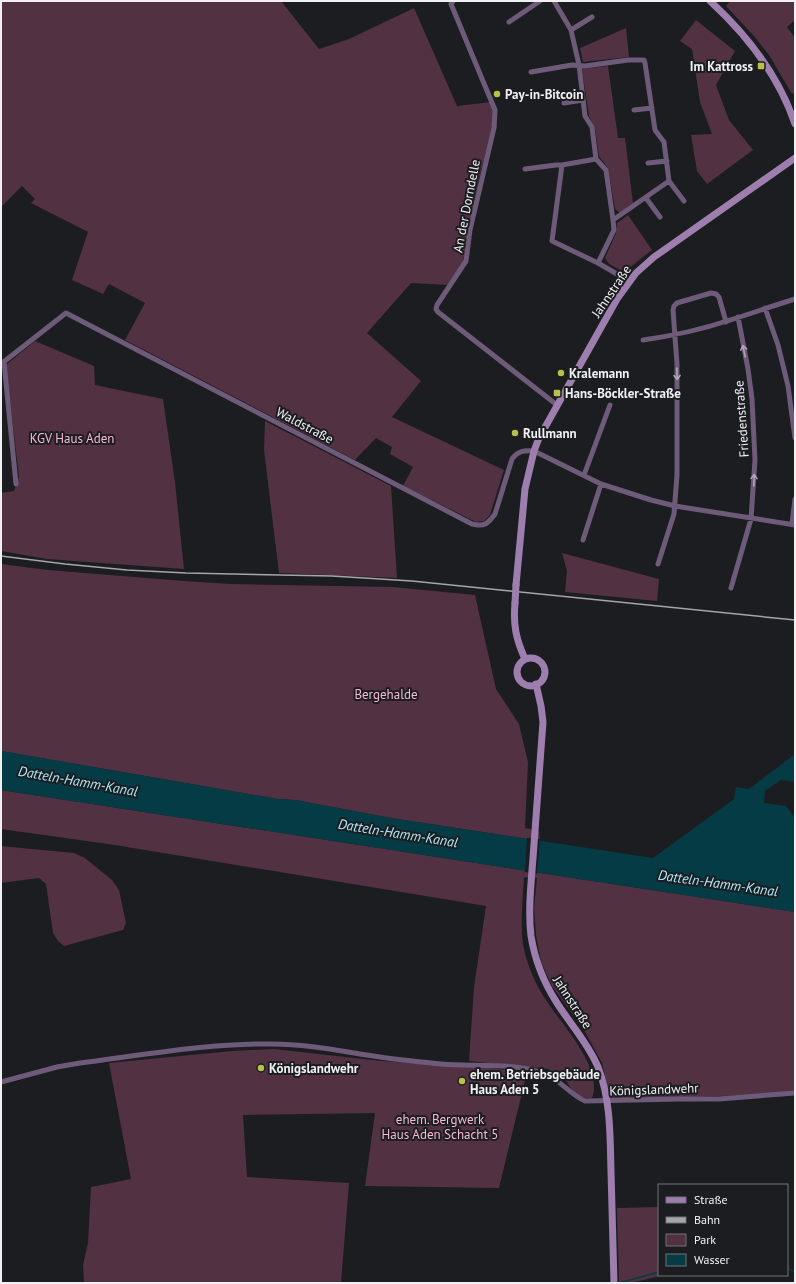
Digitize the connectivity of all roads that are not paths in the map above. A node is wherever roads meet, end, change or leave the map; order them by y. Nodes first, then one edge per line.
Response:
1 (453, 1) edge
2 (540, 1) edge
3 (554, 1) edge
4 (710, 1) edge
5 (592, 17) dead end
6 (509, 22) dead end
7 (571, 30) junction
8 (579, 65) junction
9 (531, 72) dead end
10 (583, 100) junction
11 (564, 103) dead end
12 (652, 108) junction
13 (634, 110) dead end
14 (795, 124) edge
15 (795, 158) edge
16 (596, 159) junction
17 (667, 161) junction
18 (648, 163) dead end
19 (562, 165) junction
20 (525, 168) dead end
21 (669, 181) junction
22 (646, 198) junction
23 (684, 201) dead end
24 (660, 218) dead end
25 (614, 220) junction
26 (598, 263) junction
27 (630, 281) junction
28 (795, 299) edge
29 (765, 308) junction
30 (738, 318) junction
31 (726, 322) junction
32 (675, 335) junction
33 (643, 340) dead end
34 (2, 363) edge
35 (557, 404) junction
36 (610, 405) dead end
37 (795, 438) edge
38 (534, 451) junction
39 (584, 475) junction
40 (16, 484) dead end
41 (601, 484) junction
42 (795, 499) edge
43 (675, 506) junction
44 (794, 514) edge
45 (752, 519) junction
46 (793, 525) edge
47 (583, 540) dead end
48 (658, 564) dead end
49 (731, 588) dead end
50 (524, 659) junction
51 (536, 684) junction
52 (1, 1082) edge
53 (795, 1093) edge
54 (607, 1102) junction
55 (614, 1283) edge

1 - 35 street, An der Dorndelle
2 - 6 street
3 - 7 street
4 - 14 main road
5 - 7 street
7 - 8 street
8 - 9 street
8 - 10 street
8 - 12 street
10 - 11 street
10 - 16 street
12 - 13 street
12 - 17 street
15 - 27 main road, Jahnstraße
16 - 19 street
16 - 25 street
17 - 18 street
17 - 21 street
19 - 20 street
19 - 26 street
21 - 22 street
21 - 23 street
22 - 24 street
22 - 25 street
25 - 26 street
26 - 27 street
27 - 35 main road, Jahnstraße
28 - 29 street
29 - 30 street
29 - 37 street
30 - 31 street
45 -> 30 street, Friedenstraße
31 - 32 street
31 - 32 street
32 - 33 street
32 -> 43 street
34 - 38 street, Waldstraße
34 - 40 street
35 - 38 main road, Jahnstraße
36 - 39 street
38 - 39 street
38 - 50 main road, Jahnstraße, bridge
39 - 41 street
41 - 43 street
41 - 47 street
42 - 44 street
43 - 45 street
43 - 48 street
44 - 46 street
45 - 46 street
45 - 49 street
50 - 51 main road
50 - 51 main road
51 - 54 main road, Jahnstraße
52 - 54 street, Königslandwehr
53 - 54 street, Königslandwehr
54 - 55 main road, Jahnstraße

